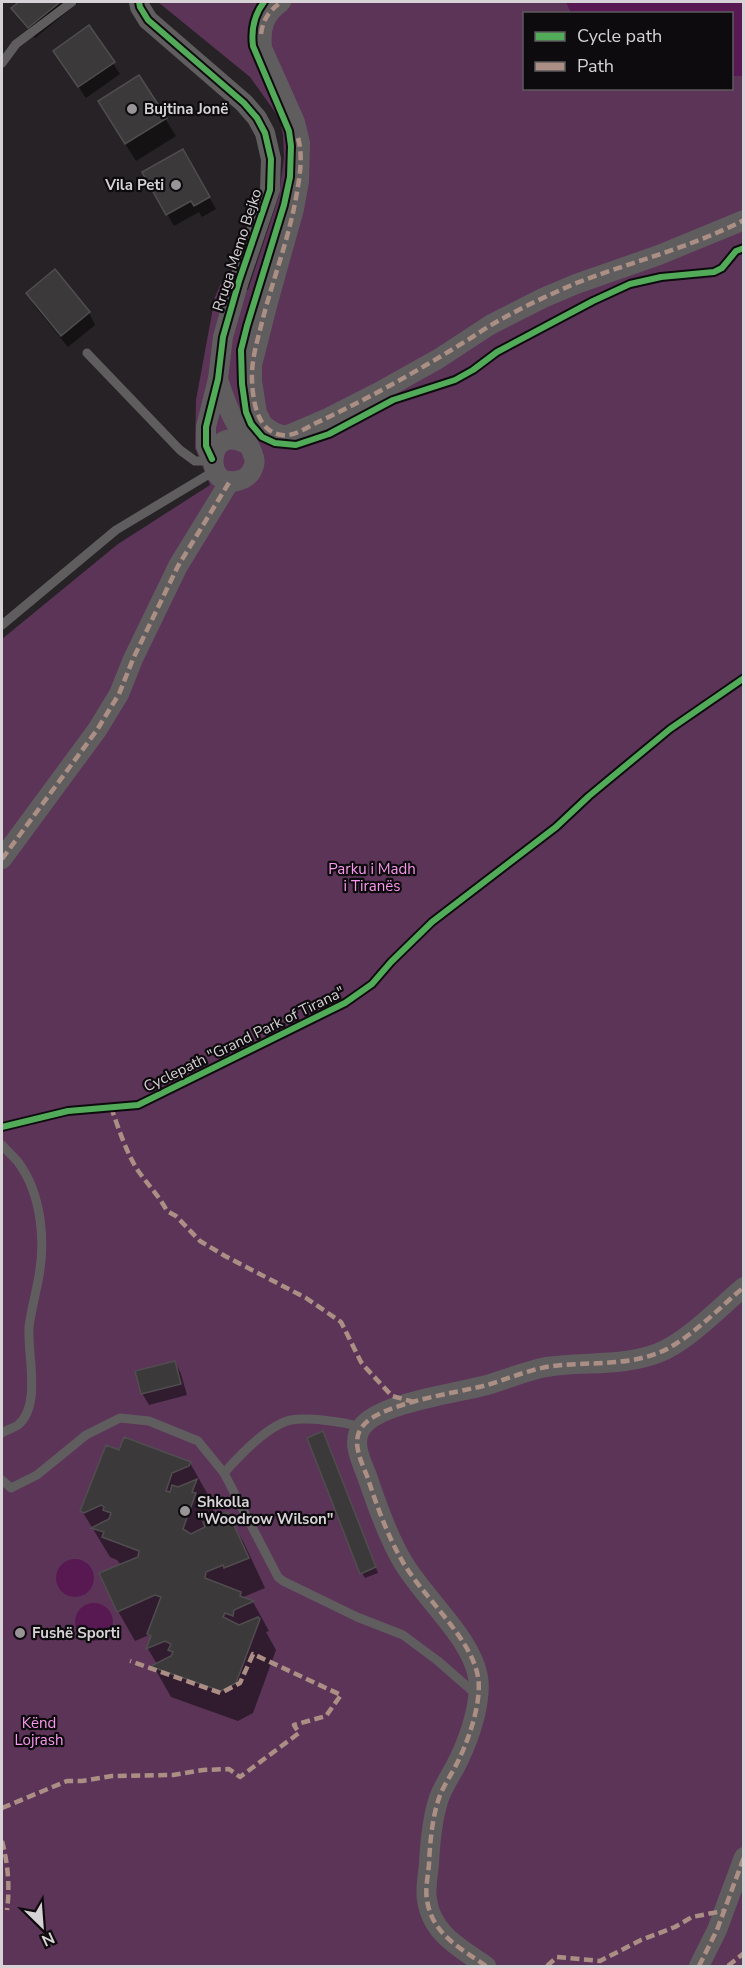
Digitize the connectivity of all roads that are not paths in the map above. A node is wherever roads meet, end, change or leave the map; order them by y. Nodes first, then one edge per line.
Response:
1 (72, 2) edge
2 (139, 2) edge
3 (281, 2) edge
4 (2, 63) edge
5 (744, 220) edge
6 (87, 354) dead end
7 (218, 379) junction
8 (248, 445) junction
9 (217, 468) junction
10 (2, 626) edge
11 (2, 859) edge
12 (2, 1145) edge
13 (744, 1287) edge
14 (361, 1427) junction
15 (2, 1433) edge
16 (224, 1473) junction
17 (2, 1480) edge
18 (477, 1695) junction
19 (744, 1857) edge
20 (486, 1966) edge
21 (699, 1966) edge

1 - 4 lane
2 - 7 street, Rruga Memo Bejko
3 - 5 street
6 - 9 lane
7 - 8 street
7 - 9 street, Rruga Memo Bejko
8 - 9 street
8 - 9 street
9 - 10 lane
9 - 11 street
12 - 15 lane
13 - 14 street
14 - 16 lane
14 - 18 street
16 - 17 lane
16 - 18 lane
18 - 20 street
19 - 21 street

